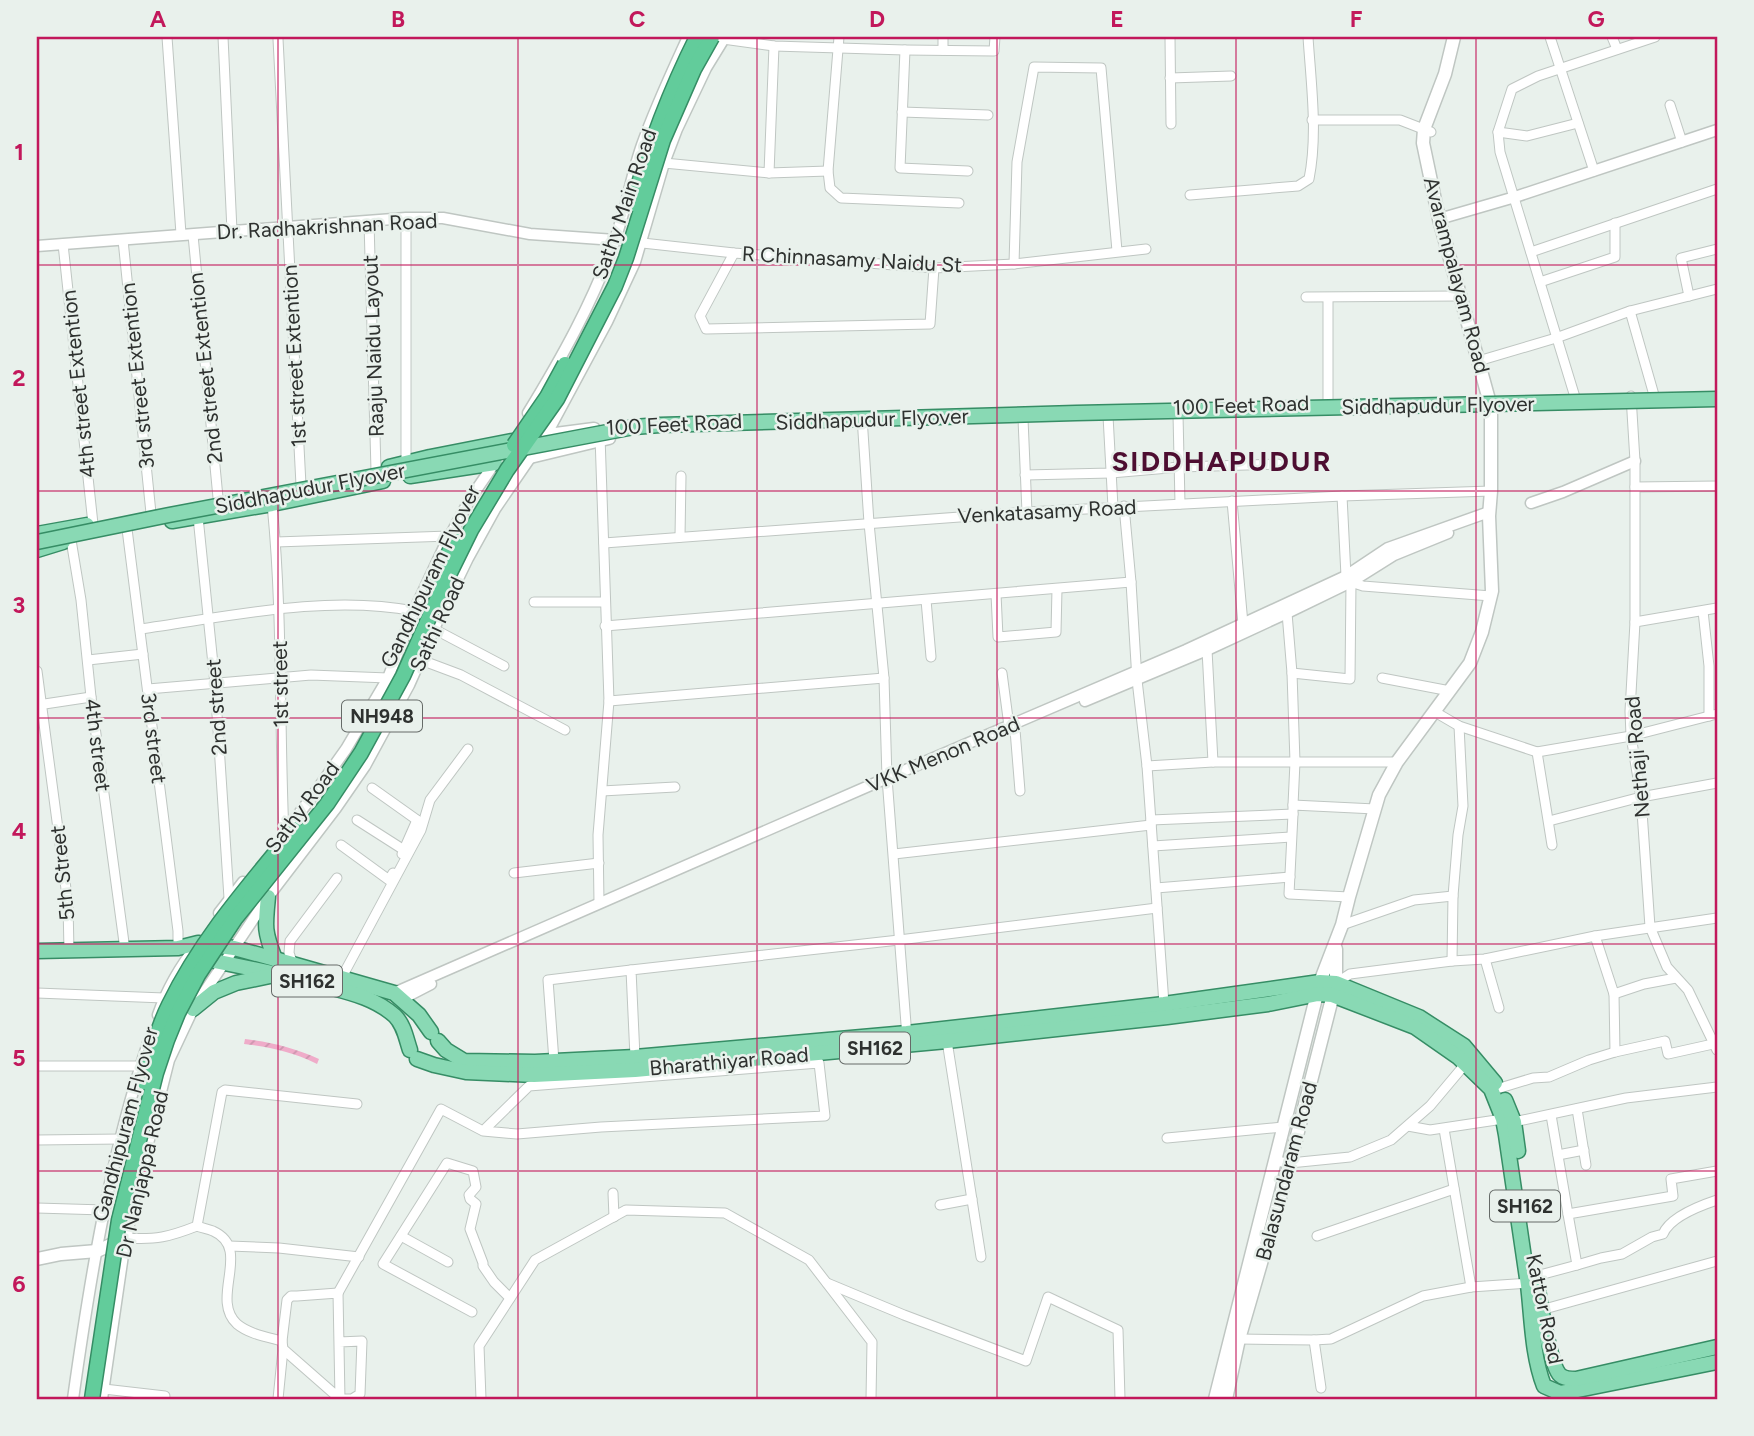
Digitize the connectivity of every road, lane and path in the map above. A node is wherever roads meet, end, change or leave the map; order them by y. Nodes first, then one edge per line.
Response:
1 (167, 37) edge
2 (223, 37) edge
3 (688, 37) edge
4 (697, 37) edge
5 (839, 37) edge
6 (943, 37) edge
7 (995, 37) edge
8 (1170, 37) edge
9 (1308, 37) edge
10 (1454, 37) edge
11 (1461, 37) edge
12 (1550, 37) edge
13 (1612, 37) edge
14 (1655, 37) edge
15 (278, 38) dead end
16 (720, 38) edge
17 (774, 46) junction
18 (838, 48) junction
19 (1617, 49) junction
20 (905, 50) junction
21 (943, 51) junction
22 (1561, 68) junction
23 (1231, 76) dead end
24 (1170, 78) junction
25 (1670, 105) dead end
26 (902, 112) junction
27 (988, 115) dead end
28 (1312, 120) junction
29 (1578, 123) junction
30 (1171, 124) dead end
31 (1428, 130) junction
32 (1717, 130) edge
33 (1498, 132) junction
34 (1682, 142) junction
35 (664, 163) junction
36 (828, 170) junction
37 (968, 170) dead end
38 (1594, 171) junction
39 (769, 173) junction
40 (1717, 189) edge
41 (1190, 195) dead end
42 (1515, 197) junction
43 (959, 203) dead end
44 (406, 218) junction
45 (1443, 219) junction
46 (369, 222) junction
47 (1615, 223) junction
48 (288, 227) junction
49 (232, 232) junction
50 (187, 235) junction
51 (123, 240) junction
52 (615, 240) junction
53 (642, 243) junction
54 (63, 244) junction
55 (37, 246) edge
56 (1146, 249) dead end
57 (1717, 249) edge
58 (1117, 251) junction
59 (1531, 252) junction
60 (734, 253) junction
61 (1014, 264) junction
62 (934, 268) junction
63 (1540, 282) junction
64 (1717, 289) edge
65 (1460, 296) junction
66 (1689, 296) junction
67 (1306, 298) dead end
68 (1328, 298) junction
69 (1630, 312) junction
70 (1556, 338) junction
71 (1485, 359) junction
72 (1717, 393) edge
73 (1654, 395) junction
74 (1575, 397) junction
75 (1632, 399) junction
76 (1717, 401) edge
77 (1328, 402) junction
78 (1492, 402) junction
79 (1178, 414) junction
80 (1108, 416) junction
81 (1023, 419) junction
82 (862, 420) junction
83 (548, 434) junction
84 (599, 434) junction
85 (512, 441) junction
86 (530, 457) junction
87 (1634, 461) junction
88 (407, 463) junction
89 (495, 463) junction
90 (1279, 464) dead end
91 (1180, 467) junction
92 (376, 470) junction
93 (1111, 473) junction
94 (1025, 475) junction
95 (681, 476) dead end
96 (301, 485) junction
97 (1717, 486) edge
98 (1634, 487) junction
99 (1491, 491) junction
100 (1342, 496) junction
101 (1232, 501) junction
102 (1531, 503) dead end
103 (272, 504) junction
104 (1180, 504) junction
105 (219, 507) junction
106 (1119, 507) junction
107 (1027, 512) junction
108 (150, 513) junction
109 (1489, 514) junction
110 (198, 517) junction
111 (869, 523) junction
112 (93, 524) junction
113 (127, 529) junction
114 (37, 534) edge
115 (449, 536) junction
116 (680, 537) junction
117 (71, 540) junction
118 (37, 542) edge
119 (276, 542) junction
120 (604, 543) junction
121 (37, 550) edge
122 (1348, 579) junction
123 (1131, 582) junction
124 (1057, 589) junction
125 (996, 594) junction
126 (1490, 596) junction
127 (926, 600) junction
128 (534, 602) dead end
129 (605, 602) junction
130 (877, 604) junction
131 (1717, 608) edge
132 (279, 610) junction
133 (414, 611) junction
134 (1703, 611) junction
135 (1287, 613) junction
136 (208, 620) junction
137 (1634, 622) junction
138 (1243, 624) junction
139 (605, 626) junction
140 (140, 629) junction
141 (434, 629) junction
142 (1206, 646) junction
143 (143, 653) junction
144 (931, 657) dead end
145 (88, 660) junction
146 (421, 660) junction
147 (1713, 665) edge
148 (504, 666) dead end
149 (37, 671) edge
150 (1002, 673) dead end
151 (1292, 673) junction
152 (1136, 676) junction
153 (279, 677) junction
154 (388, 678) junction
155 (884, 678) junction
156 (1382, 678) dead end
157 (215, 684) junction
158 (148, 689) junction
159 (1450, 691) junction
160 (91, 697) junction
161 (609, 701) junction
162 (39, 705) edge
163 (1435, 712) junction
164 (1713, 715) edge
165 (1459, 726) junction
166 (1012, 728) junction
167 (565, 730) dead end
168 (1632, 736) junction
169 (468, 749) dead end
170 (1537, 752) junction
171 (1213, 762) junction
172 (1295, 762) junction
173 (1397, 762) junction
174 (1147, 766) junction
175 (887, 782) junction
176 (1717, 783) edge
177 (675, 787) dead end
178 (372, 788) dead end
179 (601, 791) junction
180 (1020, 791) dead end
181 (1641, 797) junction
182 (1293, 809) junction
183 (1375, 809) junction
184 (357, 820) dead end
185 (1549, 821) junction
186 (1151, 823) junction
187 (419, 824) junction
188 (284, 834) junction
189 (1291, 837) junction
190 (341, 845) dead end
191 (1552, 845) dead end
192 (1153, 846) junction
193 (404, 850) junction
194 (894, 854) junction
195 (297, 861) junction
196 (599, 863) junction
197 (514, 873) dead end
198 (337, 877) dead end
199 (1290, 877) junction
200 (1156, 888) junction
201 (1453, 896) junction
202 (268, 897) junction
203 (1349, 897) junction
204 (229, 898) junction
205 (599, 903) junction
206 (1157, 908) junction
207 (1717, 918) edge
208 (1342, 925) junction
209 (1650, 927) junction
210 (1595, 936) junction
211 (899, 940) junction
212 (198, 943) junction
213 (234, 948) junction
214 (125, 950) junction
215 (37, 951) edge
216 (69, 951) junction
217 (183, 952) junction
218 (275, 958) junction
219 (1485, 958) junction
220 (1452, 961) junction
221 (224, 963) junction
222 (293, 964) junction
223 (631, 970) junction
224 (279, 974) junction
225 (342, 977) junction
226 (1676, 978) junction
227 (1326, 989) junction
228 (37, 993) edge
229 (1615, 994) junction
230 (398, 996) junction
231 (164, 998) junction
232 (1164, 1004) junction
233 (1499, 1008) dead end
234 (193, 1009) junction
235 (435, 1037) junction
236 (907, 1039) junction
237 (947, 1041) junction
238 (1715, 1047) edge
239 (1615, 1052) junction
240 (413, 1055) junction
241 (635, 1057) junction
242 (1469, 1060) junction
243 (554, 1061) junction
244 (37, 1066) edge
245 (140, 1066) junction
246 (1717, 1087) edge
247 (1500, 1088) junction
248 (357, 1104) dead end
249 (1577, 1109) junction
250 (1551, 1115) junction
251 (1508, 1121) junction
252 (1408, 1126) junction
253 (1283, 1127) junction
254 (1444, 1129) junction
255 (483, 1130) junction
256 (1167, 1138) dead end
257 (121, 1139) junction
258 (37, 1140) edge
259 (1584, 1150) junction
260 (1558, 1155) junction
261 (1275, 1161) junction
262 (1290, 1163) junction
263 (1586, 1165) dead end
264 (1717, 1171) edge
265 (1454, 1189) junction
266 (613, 1193) dead end
267 (972, 1199) junction
268 (1717, 1200) edge
269 (940, 1205) dead end
270 (37, 1208) edge
271 (104, 1210) junction
272 (1568, 1214) junction
273 (614, 1217) junction
274 (197, 1226) junction
275 (401, 1236) junction
276 (1318, 1236) dead end
277 (126, 1238) junction
278 (229, 1246) junction
279 (97, 1251) junction
280 (359, 1256) junction
281 (981, 1257) dead end
282 (37, 1259) edge
283 (1717, 1261) edge
284 (448, 1262) dead end
285 (1577, 1265) junction
286 (1532, 1280) junction
287 (826, 1282) junction
288 (1471, 1287) junction
289 (338, 1293) junction
290 (510, 1298) junction
291 (1541, 1310) junction
292 (472, 1312) dead end
293 (1239, 1339) junction
294 (1314, 1340) junction
295 (339, 1342) junction
296 (283, 1345) junction
297 (1717, 1347) edge
298 (1717, 1362) edge
299 (1321, 1388) dead end
300 (1543, 1393) edge
301 (103, 1394) edge
302 (165, 1396) dead end
303 (73, 1399) edge
304 (83, 1399) edge
305 (92, 1399) edge
306 (278, 1399) edge
307 (340, 1399) edge
308 (481, 1399) edge
309 (871, 1399) edge
310 (1120, 1399) edge
311 (1215, 1399) edge
312 (1226, 1399) edge

1 - 50 street, 2nd street Extention
2 - 49 street
3 - 52 street, Sathy Main Road
4 - 304 highway, Gandhipuram Flyover / NH948, bridge
5 - 18 street
6 - 21 street
7 - 21 street
8 - 24 street
9 - 28 street
10 - 31 main road
11 - 31 main road
12 - 22 street
13 - 19 street
14 - 19 street
15 - 48 street, 1st street Extention
16 - 17 street
16 - 35 street, Sathy Main Road
16 - 305 highway, Gandhipuram Flyover / NH948, bridge
17 - 18 street
17 - 39 street
18 - 20 street
18 - 36 street
19 - 22 street
20 - 21 street
20 - 26 street
22 - 29 street
22 - 33 street
23 - 24 street
24 - 30 street
25 - 34 street
26 - 27 street
26 - 37 street
28 - 31 street
28 - 41 street
29 - 33 street
29 - 38 street
31 - 45 main road
32 - 34 street, Avarampalayam Road
33 - 42 street
34 - 38 street, Avarampalayam Road
35 - 39 street
35 - 53 street, Sathy Main Road
36 - 39 street
36 - 43 street
38 - 42 street, Avarampalayam Road
40 - 47 street
42 - 45 street, Avarampalayam Road
42 - 59 street
44 - 46 street, Dr. Radhakrishnan Road
44 - 52 street, Dr. Radhakrishnan Road
44 - 88 street, Raaju Naidu Layout
45 - 65 main road, Avarampalayam Road
45 - 71 main road
46 - 48 street, Dr. Radhakrishnan Road
46 - 92 street, Raaju Naidu Layout
47 - 59 street
47 - 63 street
48 - 49 street, Dr. Radhakrishnan Road
48 - 96 street, 1st street Extention
49 - 50 street, Dr. Radhakrishnan Road
50 - 51 street, Dr. Radhakrishnan Road
50 - 105 street, 2nd street Extention
51 - 54 street, Dr. Radhakrishnan Road
51 - 108 street, 3rd street Extention
52 - 53 street, R Chinnasamy Naidu St
52 - 85 street, Sathy Main Road
53 - 60 street, R Chinnasamy Naidu St
53 - 83 street, Sathy Main Road
54 - 55 street, Dr. Radhakrishnan Road
54 - 112 street, 4th street Extention
56 - 58 street, R Chinnasamy Naidu St
57 - 66 street
58 - 61 street, R Chinnasamy Naidu St
58 - 61 street
59 - 63 street
60 - 62 street, R Chinnasamy Naidu St
60 - 62 street
61 - 62 street, R Chinnasamy Naidu St
63 - 70 street
64 - 66 street
65 - 68 street
65 - 78 main road, Avarampalayam Road
66 - 69 street
67 - 68 street
68 - 77 street
69 - 70 street
69 - 73 street
70 - 71 street
70 - 74 street
71 - 78 main road
72 - 73 street
73 - 75 street
74 - 75 street
74 - 78 street
75 - 76 street
75 - 78 street
75 - 87 street, Nethaji Road
76 - 118 main road, Siddhapudur Flyover, bridge
77 - 78 main road, 100 Feet Road
77 - 82 main road, 100 Feet Road
78 - 79 main road, 100 Feet Road
78 - 99 main road, Avarampalayam Road
79 - 80 main road, 100 Feet Road
79 - 91 street
80 - 81 main road, 100 Feet Road
80 - 93 street
81 - 82 main road, 100 Feet Road
81 - 94 street
82 - 84 main road, 100 Feet Road
82 - 111 street
83 - 84 main road, 100 Feet Road
83 - 85 main road, 100 Feet Road
83 - 86 street, Sathy Main Road
84 - 86 main road, 100 Feet Road
84 - 120 street
85 - 88 main road, 100 Feet Road
85 - 89 street, Sathy Road
86 - 89 main road, 100 Feet Road
86 - 141 street, Sathi Road
87 - 98 street, Nethaji Road
87 - 102 street
88 - 92 main road, 100 Feet Road
89 - 103 main road, 100 Feet Road
89 - 115 street, Sathy Road
90 - 91 street
91 - 93 street
91 - 104 street
92 - 96 main road, 100 Feet Road
93 - 94 street
93 - 106 street
94 - 107 street
95 - 116 street
96 - 105 main road, 100 Feet Road
97 - 98 street
98 - 137 street, Nethaji Road
99 - 100 street, Venkatasamy Road
99 - 109 main road, Avarampalayam Road
100 - 101 street, Venkatasamy Road
100 - 122 street
101 - 104 street, Venkatasamy Road
101 - 138 street
103 - 105 main road, 100 Feet Road
103 - 119 street, 1st street
104 - 106 street, Venkatasamy Road
105 - 108 main road, 100 Feet Road
105 - 110 main road, 100 Feet Road
106 - 107 street, Venkatasamy Road
106 - 123 street
107 - 111 street, Venkatasamy Road
108 - 112 main road, 100 Feet Road
109 - 122 street, VKK Menon Road
109 - 126 main road, Avarampalayam Road
110 - 113 main road, 100 Feet Road
110 - 136 street, 2nd street
111 - 116 street, Venkatasamy Road
111 - 130 street
112 - 114 main road, 100 Feet Road
113 - 117 main road, 100 Feet Road
113 - 140 street, 3rd street
115 - 119 street
115 - 133 street, Sathy Road
116 - 120 street, Venkatasamy Road
117 - 121 main road, 100 Feet Road
117 - 145 street, 4th street
119 - 132 street, 1st street
120 - 129 street
122 - 126 street
122 - 135 street, VKK Menon Road
122 - 138 street, VKK Menon Road
122 - 151 street
123 - 124 street
123 - 152 street
124 - 125 street
124 - 125 street
125 - 127 street
126 - 159 main road, Avarampalayam Road
127 - 130 street
127 - 144 street
128 - 129 street
129 - 139 street
130 - 139 street
130 - 155 street
131 - 134 street
132 - 133 street
132 - 136 street
132 - 153 street, 1st street
133 - 154 street, Sathy Road
134 - 137 street
134 - 147 street
135 - 142 street, VKK Menon Road
135 - 151 street
136 - 140 street
136 - 157 street, 2nd street
137 - 168 street, Nethaji Road
138 - 142 street, VKK Menon Road
139 - 161 street
140 - 143 street, 3rd street
141 - 146 street, Sathi Road
141 - 148 street
142 - 152 street, VKK Menon Road
142 - 171 street
143 - 145 street
143 - 158 street, 3rd street
145 - 160 street, 4th street
146 - 167 street
146 - 195 street, Sathi Road
147 - 164 street
149 - 162 street, 5th Street
150 - 166 street
151 - 172 street
152 - 166 street, VKK Menon Road
152 - 174 street
153 - 154 street
153 - 157 street
153 - 188 street, 1st street
154 - 188 street, Sathy Road
155 - 161 street
155 - 175 street
156 - 159 street
157 - 158 street
157 - 204 street, 2nd street
158 - 217 street, 3rd street
159 - 163 main road, Avarampalayam Road
160 - 162 street
160 - 214 street, 4th street
161 - 179 street
162 - 216 street, 5th Street
163 - 165 street
163 - 173 main road, Avarampalayam Road
164 - 168 street
165 - 170 street
165 - 201 street
166 - 175 street, VKK Menon Road
166 - 180 street
168 - 170 street
168 - 181 street, Nethaji Road
169 - 187 street
170 - 185 street
171 - 172 street
171 - 174 street
172 - 173 street
172 - 182 street
173 - 183 main road, Avarampalayam Road
174 - 186 street
175 - 194 street
175 - 205 street, VKK Menon Road
175 - 230 street, VKK Menon Road
176 - 181 street
177 - 179 street
178 - 187 street
179 - 196 street
181 - 185 street
181 - 209 street, Nethaji Road
182 - 183 street
182 - 186 street
182 - 189 street
183 - 203 main road, Avarampalayam Road
184 - 193 street
185 - 191 street
186 - 192 street
186 - 194 street
187 - 193 street
187 - 225 street
188 - 195 street, 1st street
188 - 204 street, Sathy Road
189 - 192 street
189 - 199 street
190 - 193 street
192 - 200 street
194 - 211 street
195 - 202 street, Sathi Road
196 - 197 street
196 - 205 street
198 - 222 street
199 - 200 street
199 - 203 street
200 - 206 street
201 - 208 street
201 - 220 street
202 - 213 street, Sathi Road
202 - 218 main road
203 - 208 main road, Avarampalayam Road
204 - 212 street, Sathy Road
205 - 230 street, VKK Menon Road
206 - 211 street
206 - 232 street
207 - 209 street
208 - 227 main road, Avarampalayam Road
209 - 210 street
209 - 226 street, Nethaji Road
210 - 219 street
210 - 229 street
211 - 223 street
211 - 236 street
212 - 213 main road, SH162
212 - 217 main road, SH162
213 - 218 main road, SH162
213 - 221 street, Sathi Road
214 - 216 main road, SH162
214 - 217 main road, SH162
215 - 216 main road, SH162
217 - 221 main road, SH162
217 - 231 street, Dr Nanjappa Road
218 - 222 main road, SH162
219 - 220 street
219 - 233 street
220 - 227 street
221 - 224 main road, SH162
221 - 234 street, Dr Nanjappa Road
222 - 225 main road, SH162
223 - 241 street
223 - 243 street
224 - 234 main road
224 - 240 main road, SH162
225 - 230 main road, SH162
226 - 229 street
226 - 238 street, Nethaji Road
227 - 232 main road, Bharathiyar Road / SH162
227 - 237 main road, Bharathiyar Road / SH162
227 - 242 main road, Kattor Road / SH162
227 - 253 main road, Balasundaram Road
227 - 262 main road, Balasundaram Road
228 - 231 street
229 - 239 street
230 - 235 main road, SH162
231 - 245 street, Dr Nanjappa Road
232 - 236 main road, Bharathiyar Road / SH162
234 - 277 street, Dr Nanjappa Road
235 - 240 main road
235 - 240 main road
235 - 243 main road, Bharathiyar Road / SH162
236 - 237 main road, Bharathiyar Road / SH162
236 - 240 main road, Bharathiyar Road / SH162
236 - 241 main road, Bharathiyar Road / SH162
237 - 267 street
238 - 239 street
239 - 247 street
241 - 243 main road, Bharathiyar Road / SH162
242 - 247 main road, Kattor Road / SH162
242 - 251 main road, Kattor Road / SH162
242 - 252 street
244 - 245 street
245 - 257 street, Dr Nanjappa Road
246 - 249 street
247 - 251 main road, Kattor Road / SH162
248 - 274 street
249 - 250 street
249 - 259 street
250 - 251 street
250 - 260 street
251 - 254 street
251 - 286 main road, Kattor Road / SH162
252 - 254 street
252 - 262 street
253 - 256 street
253 - 261 main road, Balasundaram Road
254 - 265 street
255 - 255 street
255 - 280 street
257 - 258 street
257 - 271 street, Dr Nanjappa Road
259 - 260 street
259 - 263 street
260 - 272 street
261 - 262 street
261 - 311 main road, Balasundaram Road
262 - 293 main road, Balasundaram Road
264 - 272 street
265 - 276 street
265 - 288 street
266 - 273 street
267 - 269 street
267 - 281 street
268 - 285 street
270 - 271 street
271 - 279 street, Dr Nanjappa Road
272 - 285 street
273 - 287 street
273 - 290 street
274 - 277 street
274 - 278 street
275 - 284 street
275 - 290 street
275 - 292 street
277 - 279 main road
277 - 301 street, Dr Nanjappa Road
278 - 280 street
278 - 296 street
279 - 282 main road
279 - 303 street, Dr Nanjappa Road
280 - 289 street
283 - 291 street
285 - 286 street
286 - 288 street
286 - 291 main road, Kattor Road / SH162
286 - 300 main road, Kattor Road / SH162
287 - 309 street
287 - 310 street
288 - 294 street
289 - 295 street
289 - 296 street
290 - 308 street
291 - 297 main road, Kattor Road / SH162
293 - 294 street
293 - 312 main road, Balasundaram Road
294 - 299 street
295 - 307 street
295 - 307 street
296 - 306 street
296 - 307 street
298 - 300 main road, Kattor Road / SH162
301 - 302 street

